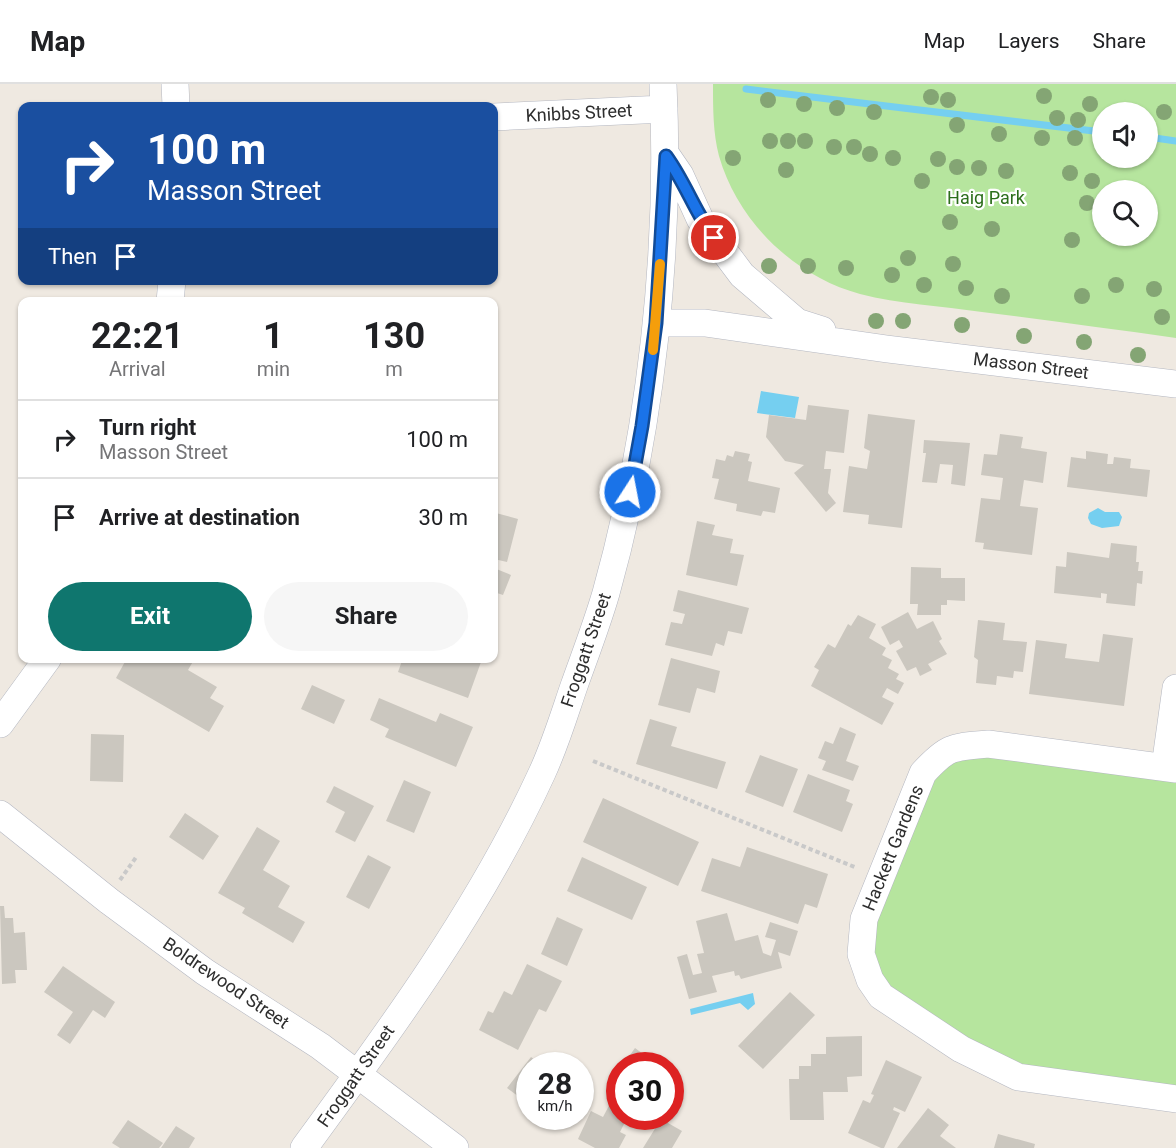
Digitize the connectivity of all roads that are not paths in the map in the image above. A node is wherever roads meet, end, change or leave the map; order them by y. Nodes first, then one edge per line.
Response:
1 (175, 84) edge
2 (664, 96) edge
3 (176, 102) edge
4 (498, 117) edge
5 (666, 156) junction
6 (656, 323) junction
7 (887, 349) junction
8 (1176, 384) edge
9 (44, 663) edge
10 (1176, 688) edge
11 (0, 724) edge
12 (1171, 768) edge
13 (0, 814) edge
14 (358, 1074) junction
15 (1176, 1099) edge
16 (304, 1148) edge
17 (454, 1148) edge

1 - 3 street
2 - 4 street, Knibbs Street
2 - 5 street, Froggatt Street
5 - 6 street, Froggatt Street
5 - 7 street, Masson Street
6 - 7 street, Masson Street
6 - 14 street, Froggatt Street
7 - 8 street, Masson Street
9 - 11 street
10 - 12 street, Hackett Gardens
12 - 15 street, Hackett Gardens
13 - 14 street, Boldrewood Street
14 - 16 street, Froggatt Street
14 - 17 street, Boldrewood Street

